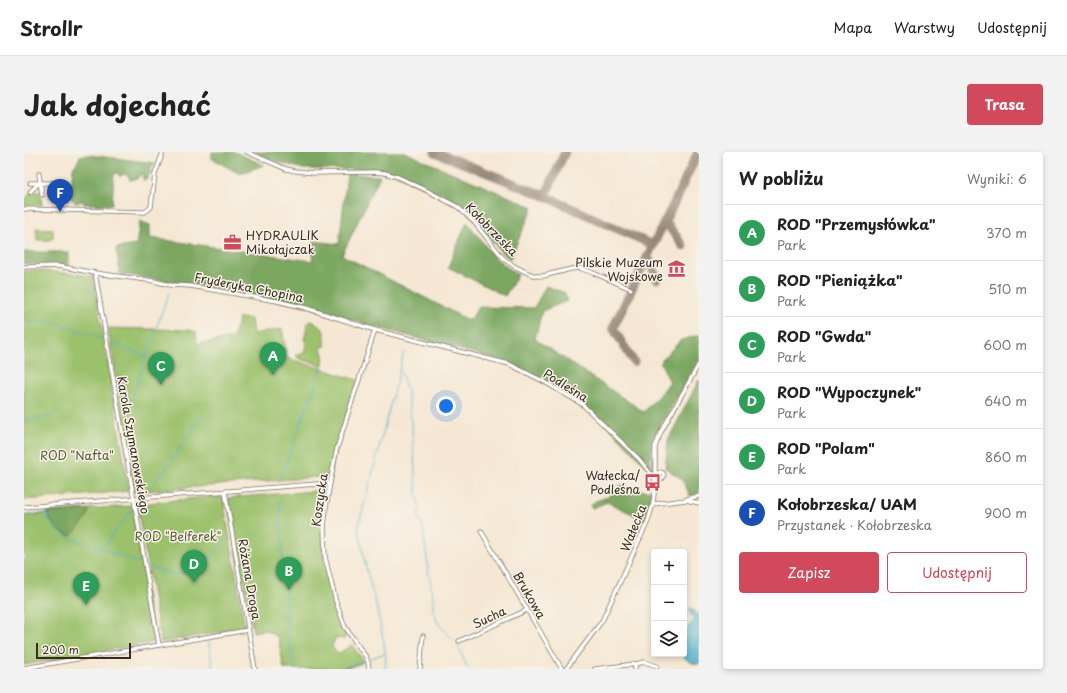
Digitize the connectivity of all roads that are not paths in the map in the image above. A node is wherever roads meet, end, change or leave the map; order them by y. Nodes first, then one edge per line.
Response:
1 (162, 152) edge
2 (247, 152) edge
3 (39, 174) dead end
4 (30, 183) dead end
5 (39, 183) junction
6 (53, 183) dead end
7 (30, 192) dead end
8 (42, 195) dead end
9 (24, 208) edge
10 (24, 267) edge
11 (95, 273) junction
12 (631, 289) dead end
13 (375, 330) junction
14 (466, 352) joint
15 (699, 364) edge
16 (655, 474) junction
17 (655, 479) junction
18 (330, 483) junction
19 (655, 484) junction
20 (225, 491) junction
21 (699, 496) edge
22 (133, 498) junction
23 (686, 500) junction
24 (699, 503) edge
25 (653, 504) junction
26 (24, 507) edge
27 (481, 531) dead end
28 (527, 610) junction
29 (248, 630) junction
30 (423, 636) dead end
31 (459, 641) dead end
32 (158, 645) junction
33 (635, 664) junction
34 (657, 666) dead end
35 (24, 668) edge
36 (255, 669) edge
37 (370, 669) edge
38 (420, 669) edge
39 (562, 669) edge
40 (567, 669) edge
41 (595, 669) edge
42 (635, 669) edge

1 - 9 street
2 - 12 street, Kołobrzeska
3 - 5 street
4 - 5 street
5 - 6 street
5 - 7 street
5 - 8 street
10 - 11 street, Fryderyka Chopina
11 - 13 street, Fryderyka Chopina
11 - 22 street, Karola Szymanowskiego
13 - 14 street, Fryderyka Chopina
13 - 18 street, Koszycka
14 - 17 street, Podleśna
15 - 16 street, Wałecka
16 - 17 street, Wałecka
16 - 19 street
17 - 19 street, Wałecka
18 - 20 street
18 - 37 street, Koszycka
19 - 25 street, Wałecka
20 - 22 street
20 - 29 street, Różana Droga
21 - 23 street
22 - 26 street
22 - 32 street, Karola Szymanowskiego
23 - 24 street
23 - 25 street
25 - 40 street, Wałecka
27 - 28 street, Brukowa
28 - 31 street, Sucha
28 - 39 street, Brukowa
29 - 32 street
29 - 36 street, Różana Droga
30 - 38 street
32 - 35 street
33 - 34 street
33 - 41 street
33 - 42 street

